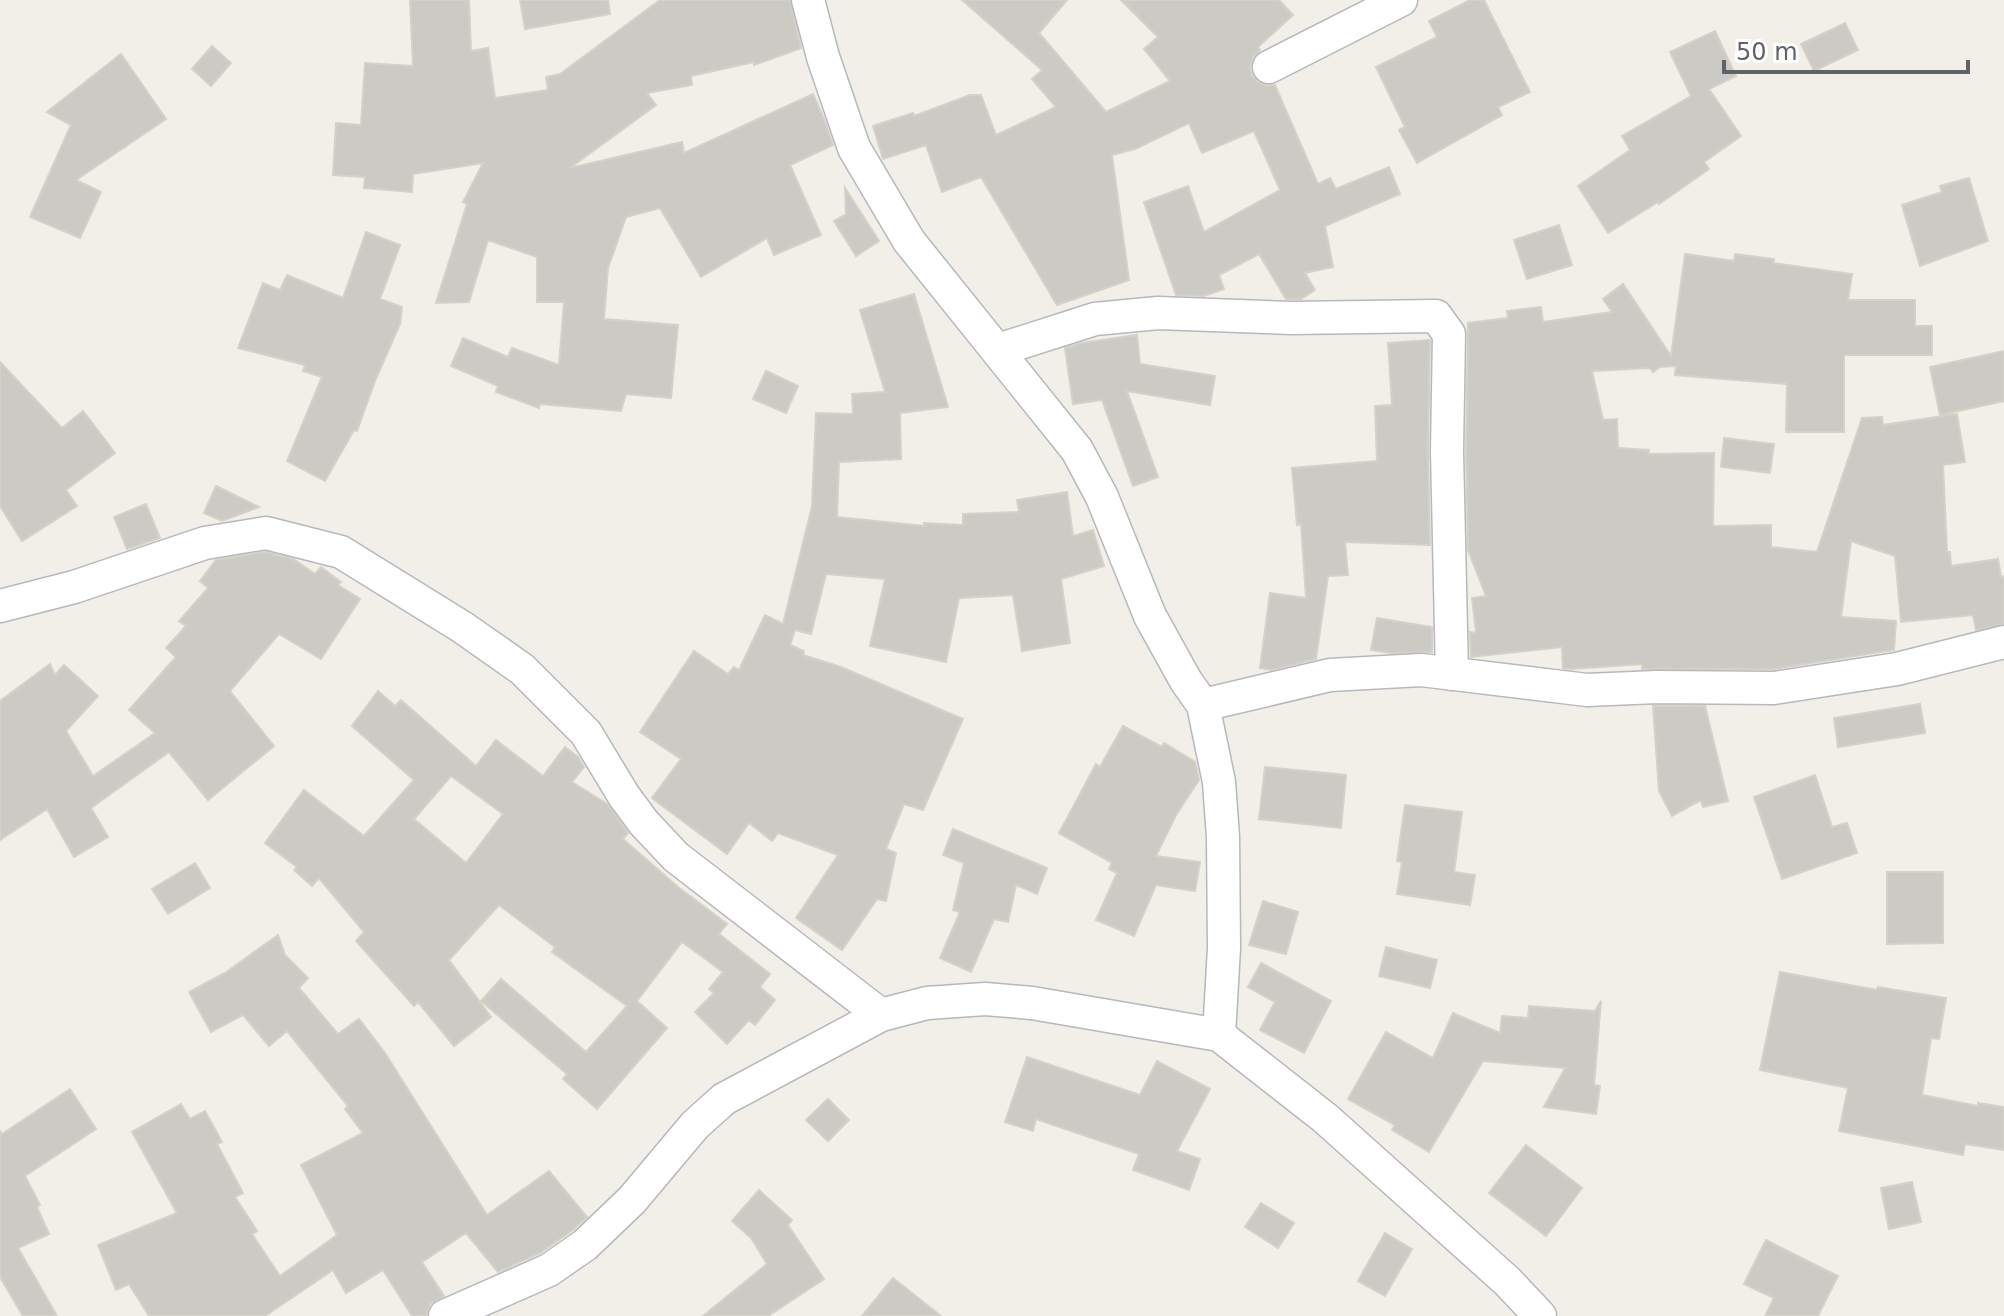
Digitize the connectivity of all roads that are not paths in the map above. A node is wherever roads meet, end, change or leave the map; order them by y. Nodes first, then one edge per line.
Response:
1 (808, 0) edge
2 (1401, 0) edge
3 (1269, 67) dead end
4 (998, 350) junction
5 (0, 606) edge
6 (2004, 642) edge
7 (1452, 674) junction
8 (1203, 705) junction
9 (881, 1015) junction
10 (1219, 1035) junction
11 (445, 1316) edge
12 (1540, 1316) edge

1 - 4 street
2 - 3 street
4 - 7 street
4 - 8 street
5 - 9 street
6 - 7 street
7 - 8 street
8 - 10 street
9 - 10 street
9 - 11 street
10 - 12 street

